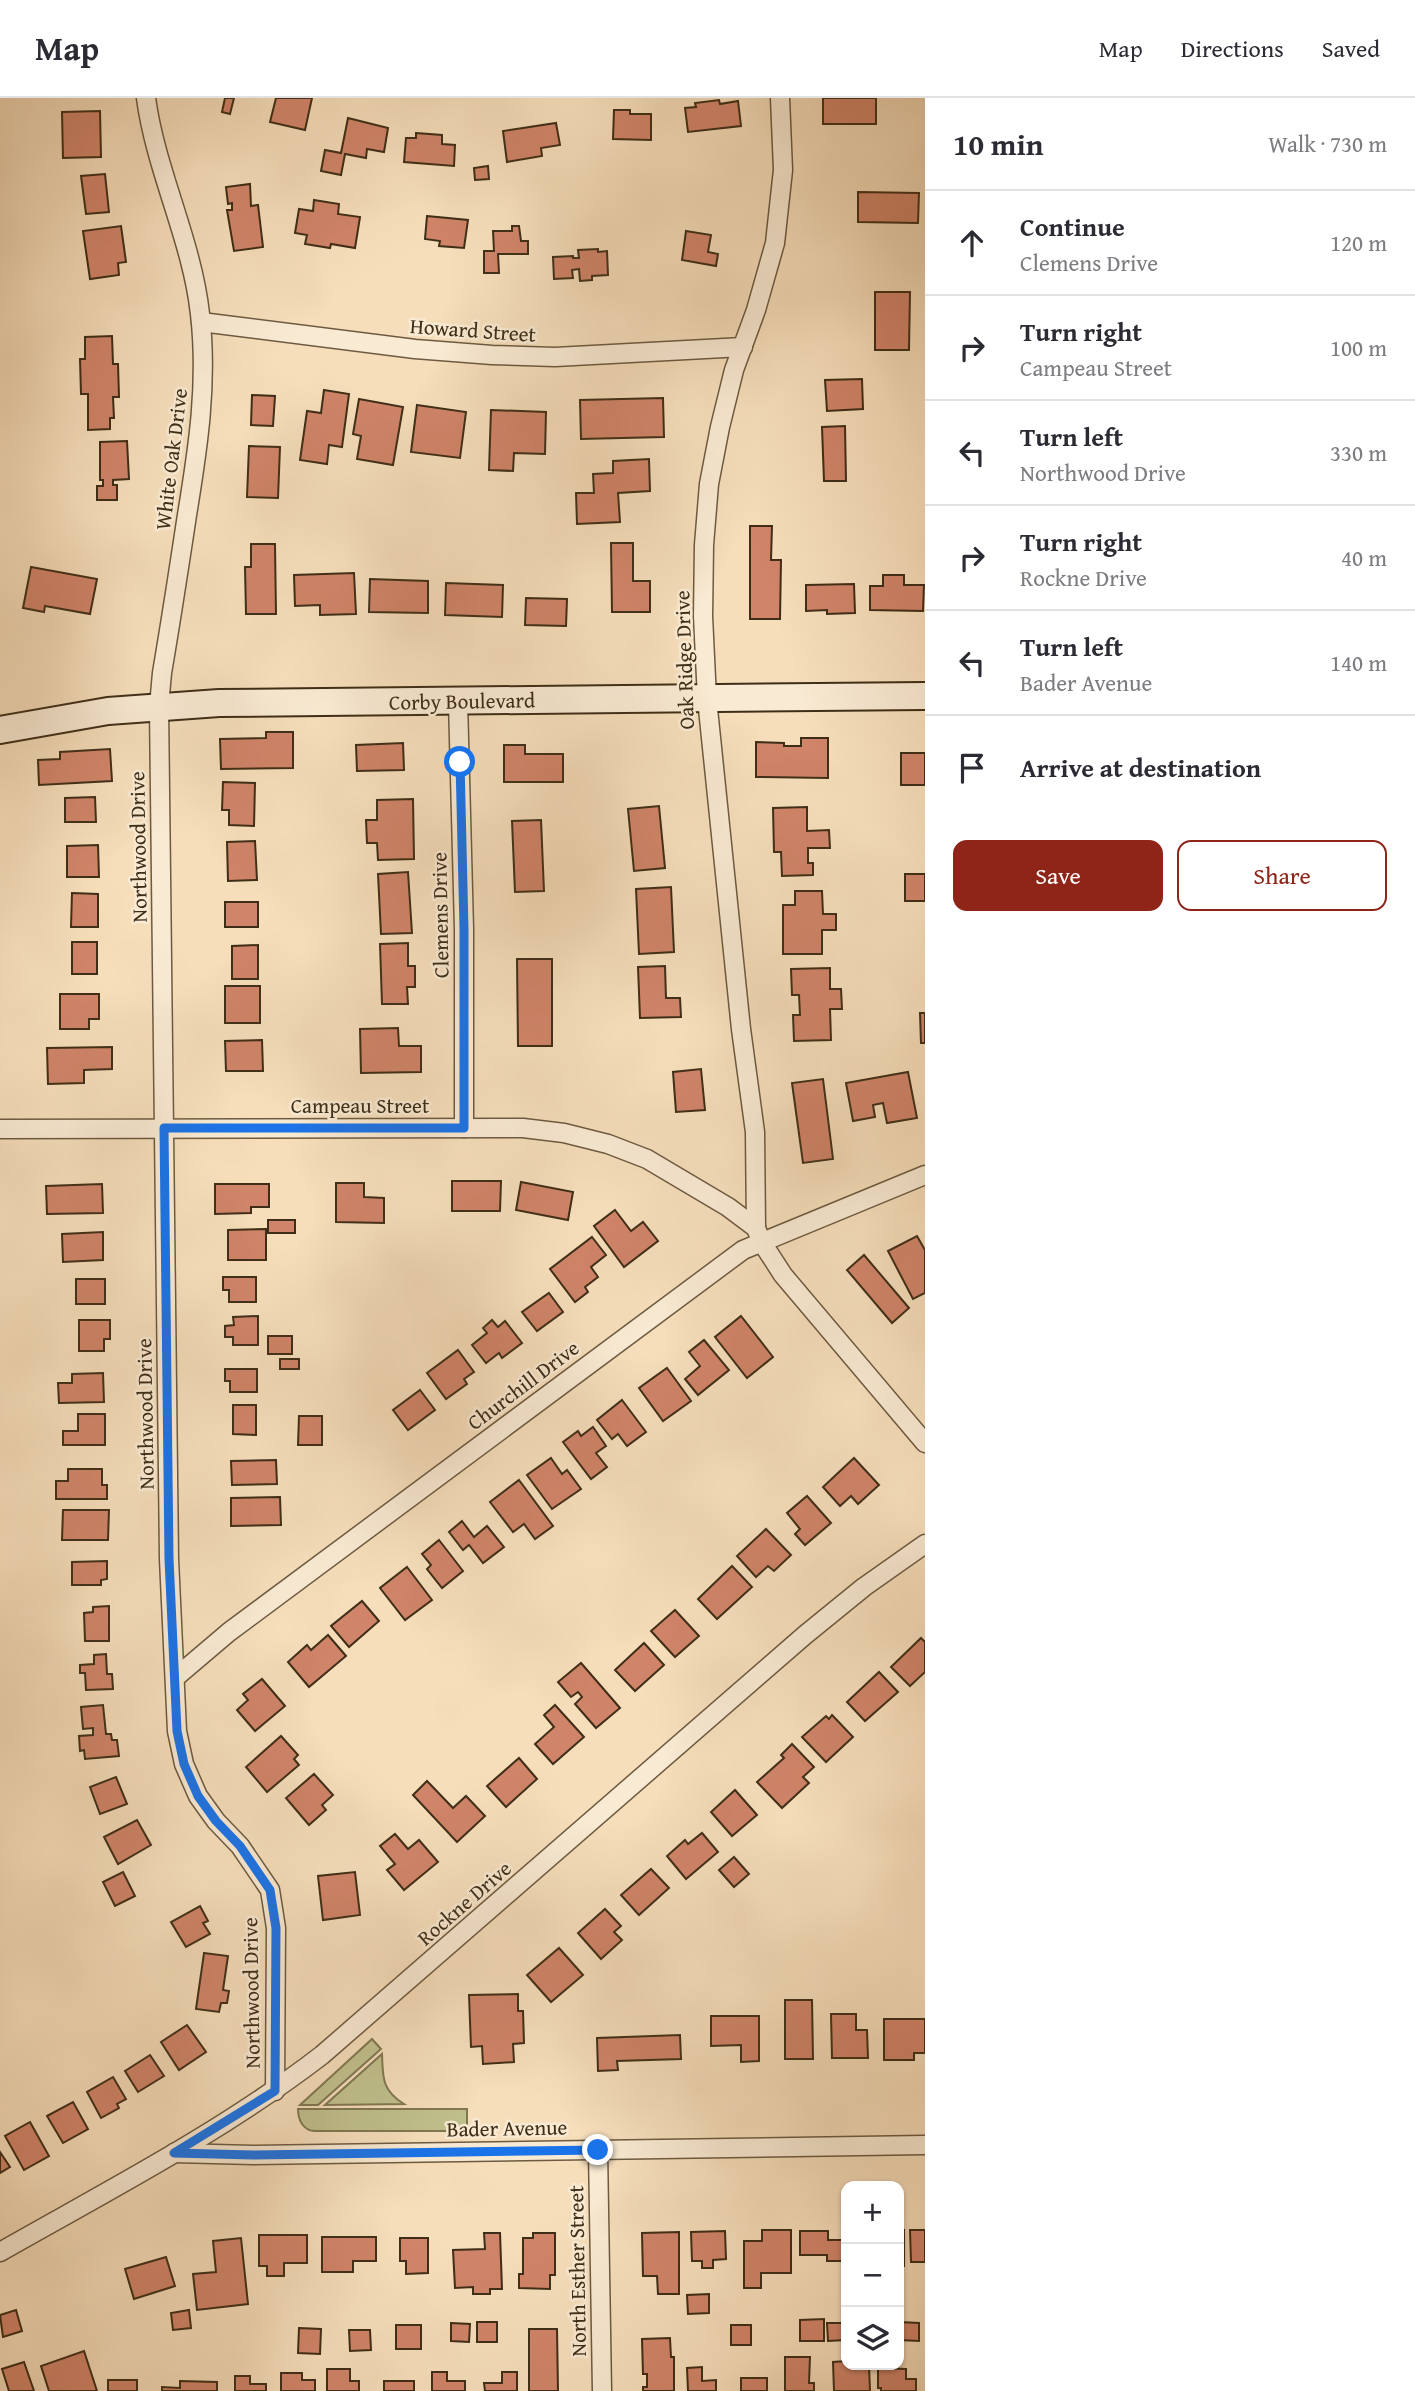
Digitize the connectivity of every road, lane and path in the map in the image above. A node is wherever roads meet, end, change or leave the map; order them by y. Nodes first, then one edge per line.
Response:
1 (146, 98) edge
2 (780, 98) edge
3 (201, 322) junction
4 (743, 347) junction
5 (925, 696) edge
6 (706, 699) junction
7 (458, 701) junction
8 (159, 706) junction
9 (0, 730) edge
10 (164, 1128) junction
11 (464, 1128) junction
12 (0, 1129) edge
13 (925, 1175) edge
14 (759, 1235) junction
15 (925, 1443) edge
16 (925, 1544) edge
17 (176, 1677) junction
18 (275, 2091) junction
19 (925, 2145) edge
20 (598, 2150) junction
21 (174, 2153) junction
22 (0, 2252) edge
23 (602, 2391) edge

1 - 3 street, White Oak Drive
2 - 4 street, Oak Ridge Drive
3 - 4 street, Howard Street
3 - 8 street, White Oak Drive
4 - 6 street, Oak Ridge Drive
5 - 6 street, Corby Boulevard
6 - 7 street, Corby Boulevard
6 - 14 street, Oak Ridge Drive
7 - 8 street, Corby Boulevard
7 - 11 street, Clemens Drive
8 - 9 street, Corby Boulevard
8 - 10 street, Northwood Drive
10 - 11 street, Campeau Street
10 - 12 street, Campeau Street
10 - 17 street, Northwood Drive
11 - 14 street, Campeau Street
13 - 14 street, Churchill Drive
14 - 15 street, Campeau Street
14 - 17 street, Churchill Drive
16 - 18 street, Rockne Drive
17 - 18 street, Northwood Drive
18 - 21 street, Rockne Drive
19 - 20 street, Bader Avenue
20 - 21 street, Bader Avenue
20 - 23 street, North Esther Street
21 - 22 street, Rockne Drive

